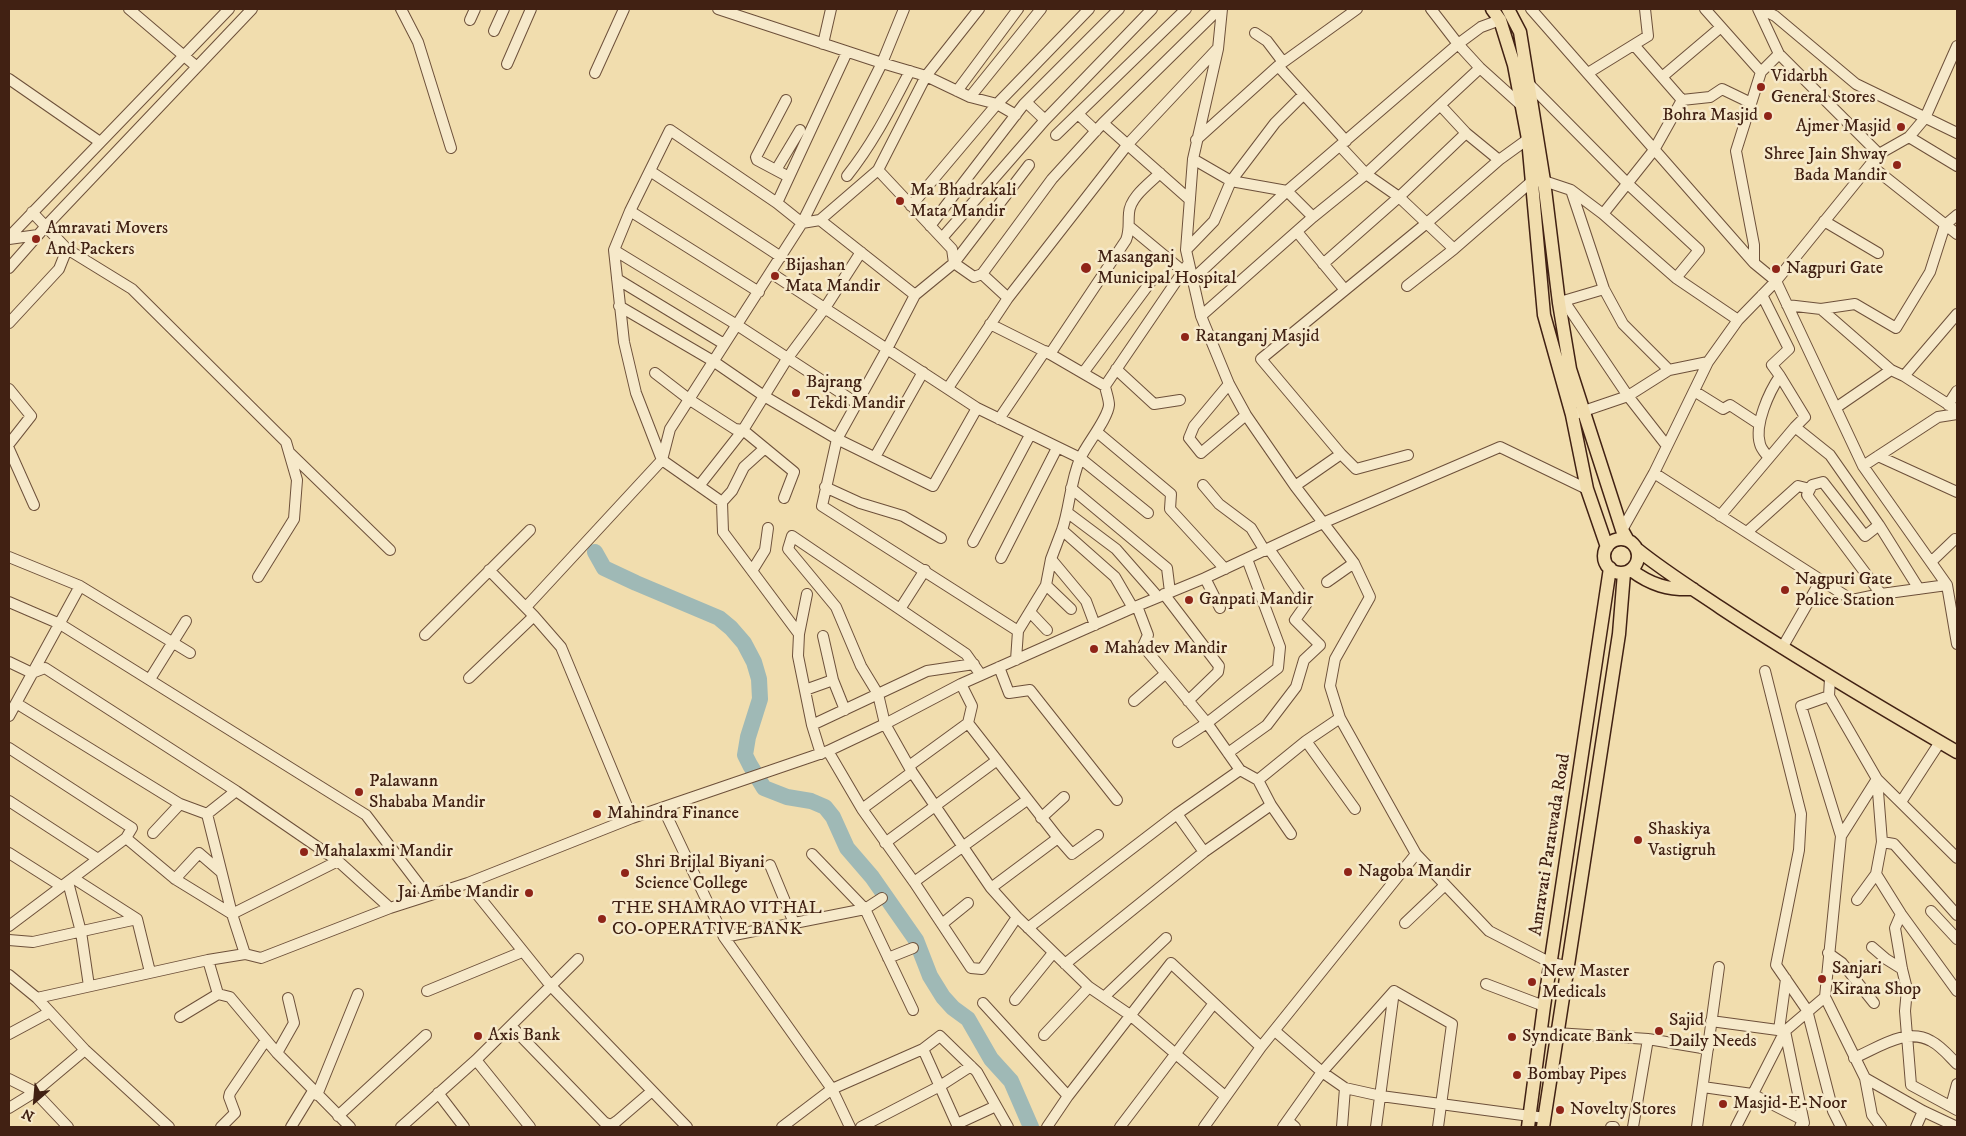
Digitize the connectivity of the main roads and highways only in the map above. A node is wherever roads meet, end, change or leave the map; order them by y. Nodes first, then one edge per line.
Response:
1 (1492, 9) edge
2 (1508, 9) edge
3 (1538, 182) junction
4 (1578, 413) junction
5 (1624, 535) junction
6 (1606, 547) junction
7 (1638, 550) junction
8 (1610, 568) junction
9 (1627, 572) junction
10 (1693, 589) junction
11 (1957, 752) edge
12 (1529, 1121) edge
13 (1544, 1122) edge

1 - 3 main road
2 - 3 main road
3 - 4 main road
3 - 4 main road
4 - 5 main road
4 - 6 main road
5 - 6 main road
5 - 7 main road
6 - 8 main road
7 - 9 main road
7 - 10 main road
8 - 9 main road
8 - 12 main road, Amravati Paratwada Road
9 - 10 main road
9 - 13 main road, Amravati Paratwada Road
10 - 11 main road

